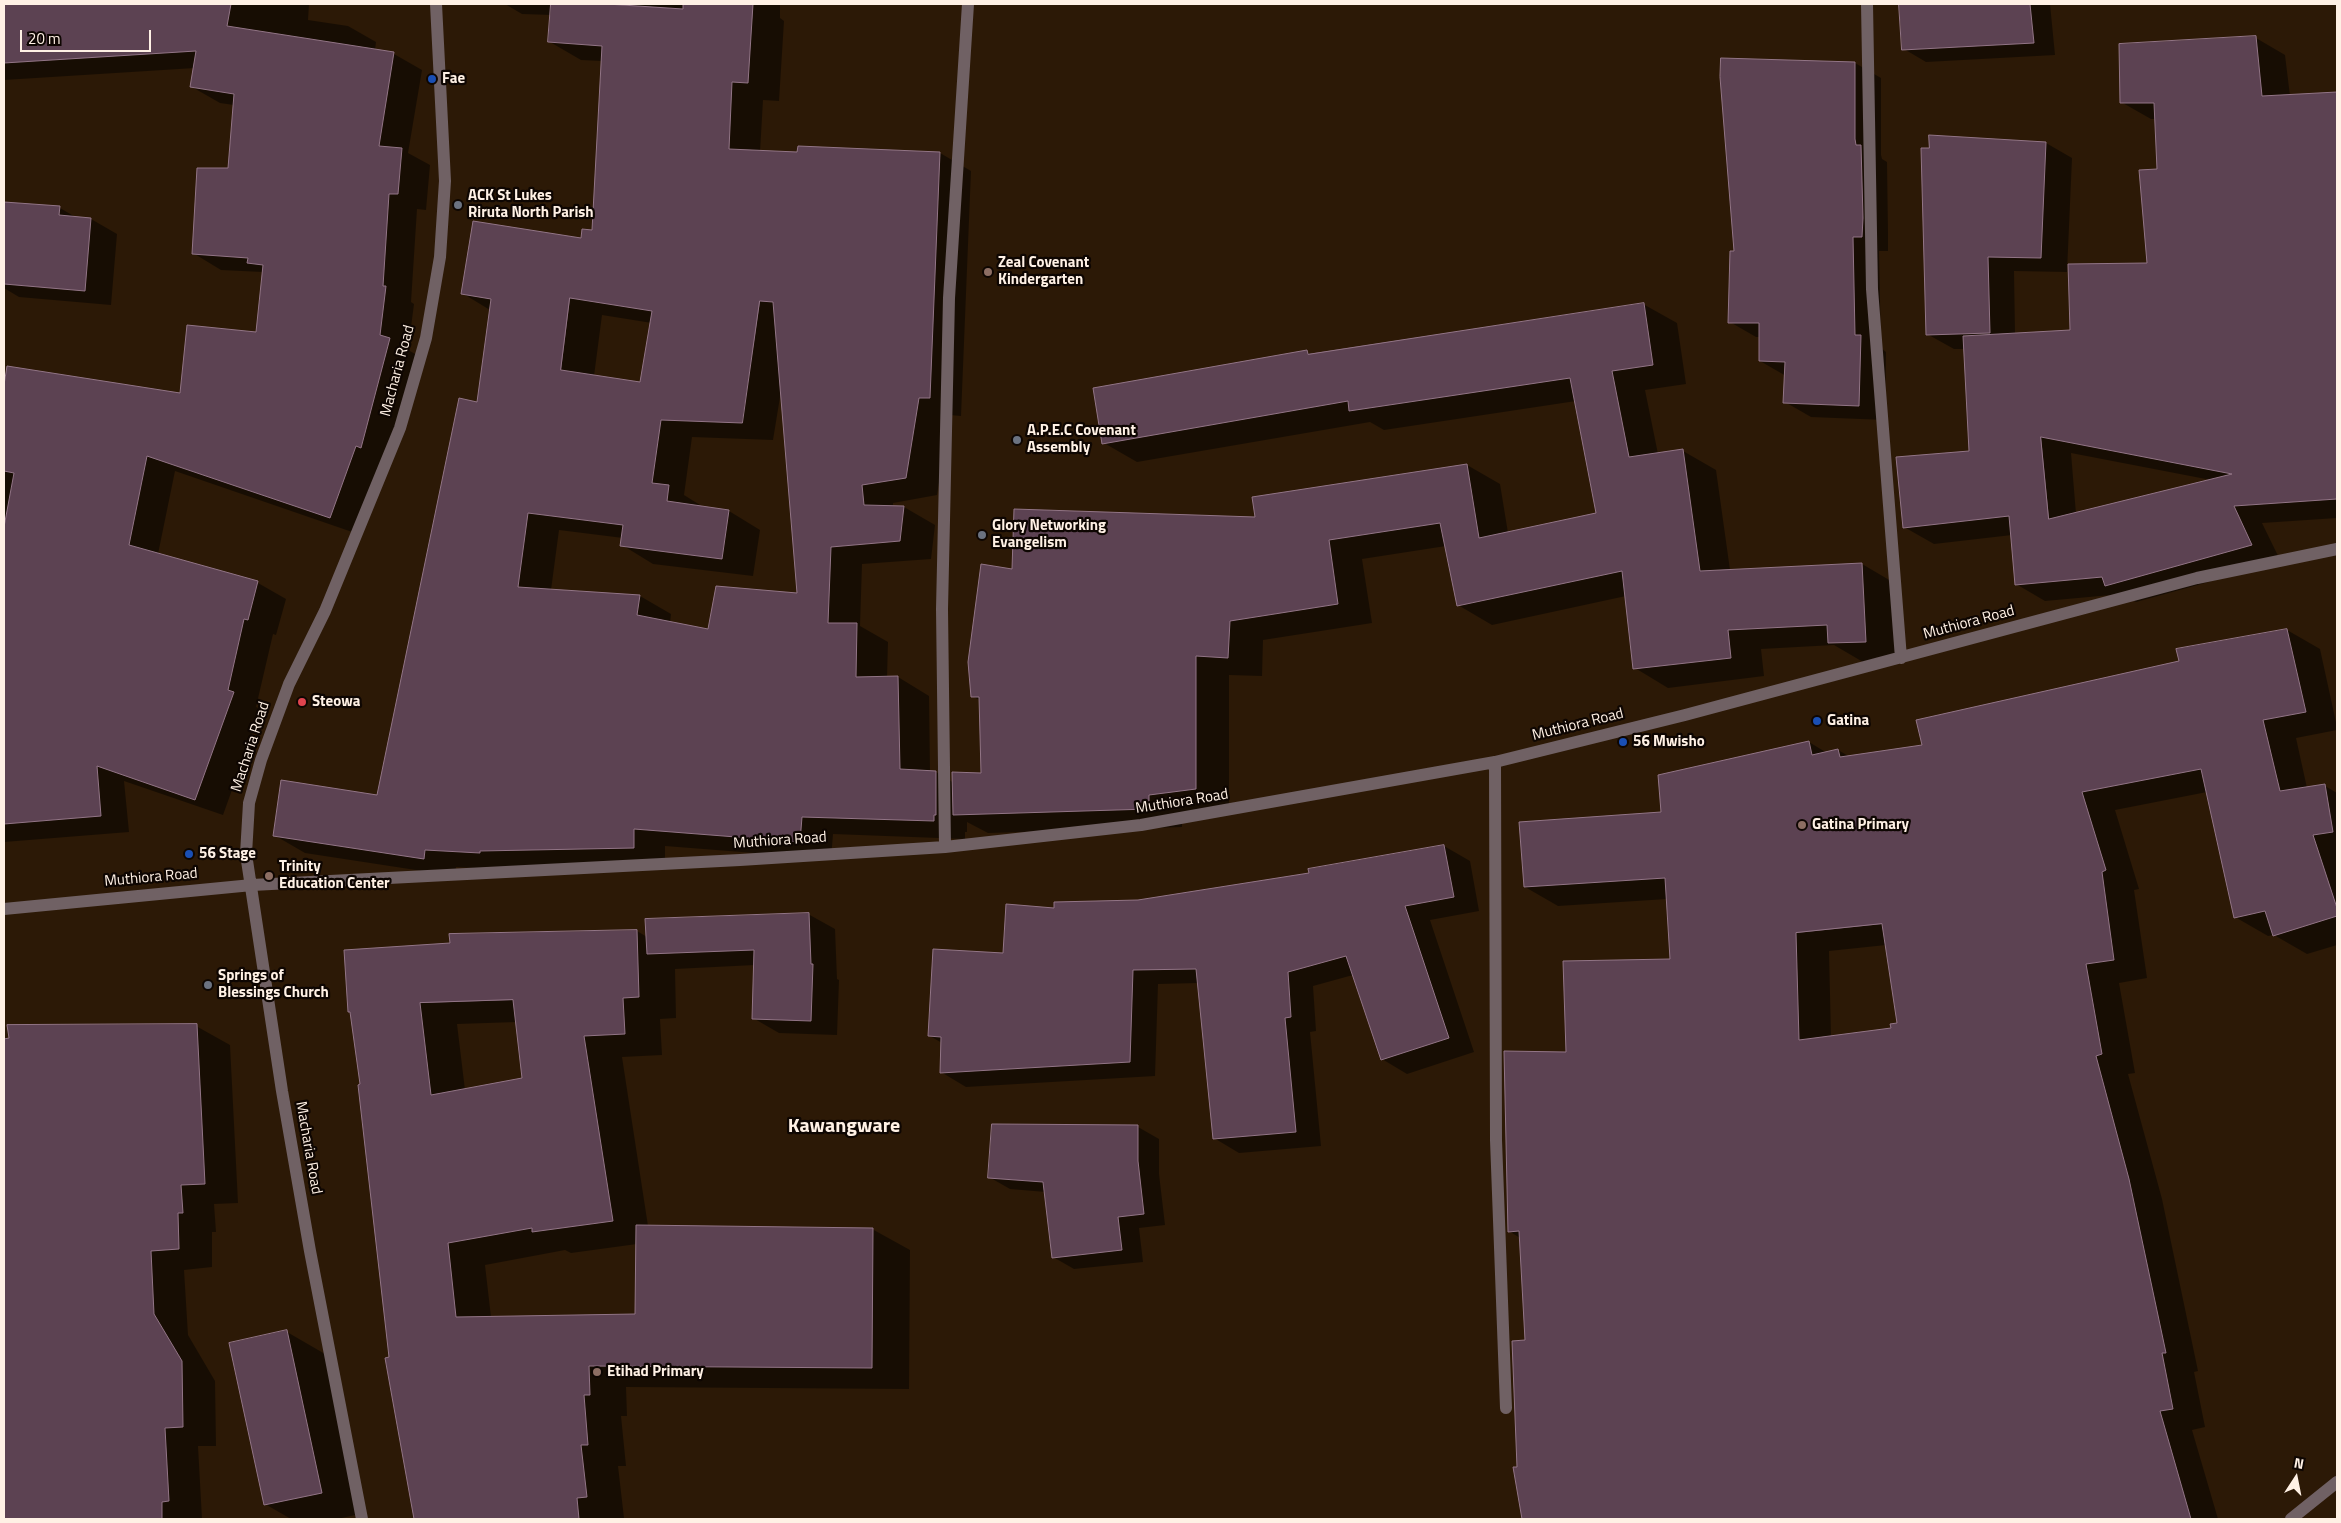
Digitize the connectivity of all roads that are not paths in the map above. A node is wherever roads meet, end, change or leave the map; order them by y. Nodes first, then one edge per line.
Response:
1 (436, 4) edge
2 (968, 4) edge
3 (1867, 4) edge
4 (2337, 549) edge
5 (1901, 658) junction
6 (1495, 762) junction
7 (945, 847) junction
8 (252, 885) junction
9 (4, 909) edge
10 (1506, 1408) dead end
11 (2337, 1482) edge
12 (362, 1519) edge
13 (2290, 1519) edge

1 - 8 street, Macharia Road
2 - 7 street
3 - 5 street
4 - 5 street, Muthiora Road
5 - 6 street, Muthiora Road
6 - 7 street, Muthiora Road
6 - 10 street
7 - 8 street, Muthiora Road
8 - 9 street, Muthiora Road
8 - 12 street, Macharia Road
11 - 13 street

